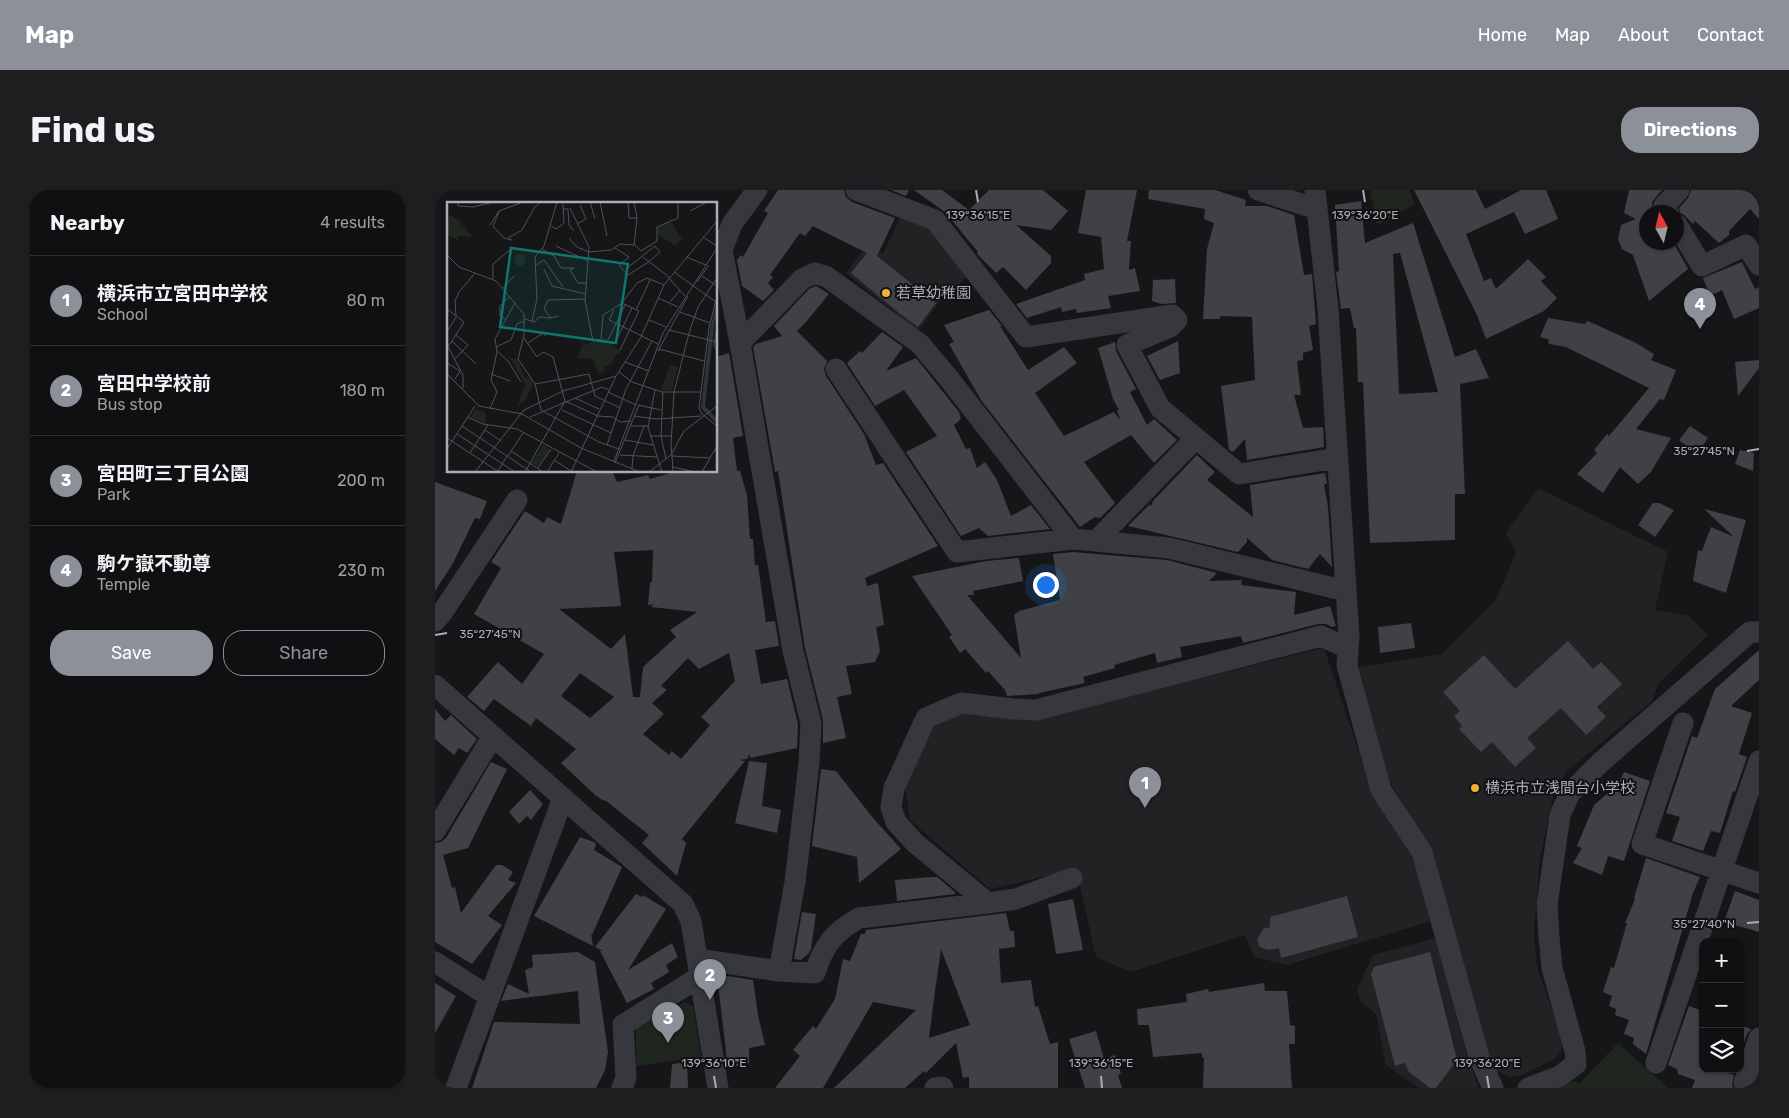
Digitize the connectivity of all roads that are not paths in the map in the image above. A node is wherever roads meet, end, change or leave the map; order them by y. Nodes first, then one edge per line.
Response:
1 (757, 190) edge
2 (856, 190) edge
3 (1258, 190) edge
4 (1679, 190) edge
5 (1316, 200) edge
6 (1665, 205) edge
7 (1684, 236) edge
8 (1753, 239) edge
9 (1759, 265) edge
10 (740, 343) junction
11 (836, 369) dead end
12 (1196, 438) junction
13 (1337, 458) junction
14 (517, 500) dead end
15 (1073, 539) junction
16 (1096, 541) junction
17 (1346, 591) junction
18 (435, 620) edge
19 (1758, 630) edge
20 (1347, 648) junction
21 (435, 685) edge
22 (1683, 723) dead end
23 (493, 736) junction
24 (1759, 761) edge
25 (563, 798) junction
26 (435, 831) edge
27 (1723, 871) junction
28 (1072, 878) dead end
29 (1759, 883) edge
30 (987, 903) junction
31 (435, 962) edge
32 (700, 967) junction
33 (779, 971) junction
34 (490, 998) junction
35 (1759, 1038) edge
36 (1656, 1063) dead end
37 (1744, 1083) dead end
38 (456, 1088) edge
39 (622, 1088) edge
40 (718, 1088) edge
41 (935, 1088) edge
42 (943, 1088) edge
43 (1493, 1088) edge
44 (1528, 1088) edge

1 - 10 street
2 - 12 street
3 - 5 street
4 - 6 street
5 - 13 street
7 - 8 street
8 - 9 street
10 - 15 street
10 - 33 street
11 - 15 street
12 - 13 street
12 - 16 street
13 - 17 street
14 - 18 street
15 - 16 street
16 - 17 street
17 - 20 street
19 - 44 street
20 - 30 street
20 - 43 street
21 - 23 street
22 - 27 street
23 - 25 street
23 - 26 street
24 - 27 street
25 - 32 street
25 - 34 street
27 - 29 street
27 - 36 street
28 - 30 street
30 - 33 street
31 - 34 street
32 - 33 street
32 - 39 street
32 - 40 street
34 - 38 street
35 - 37 street
41 - 42 street

